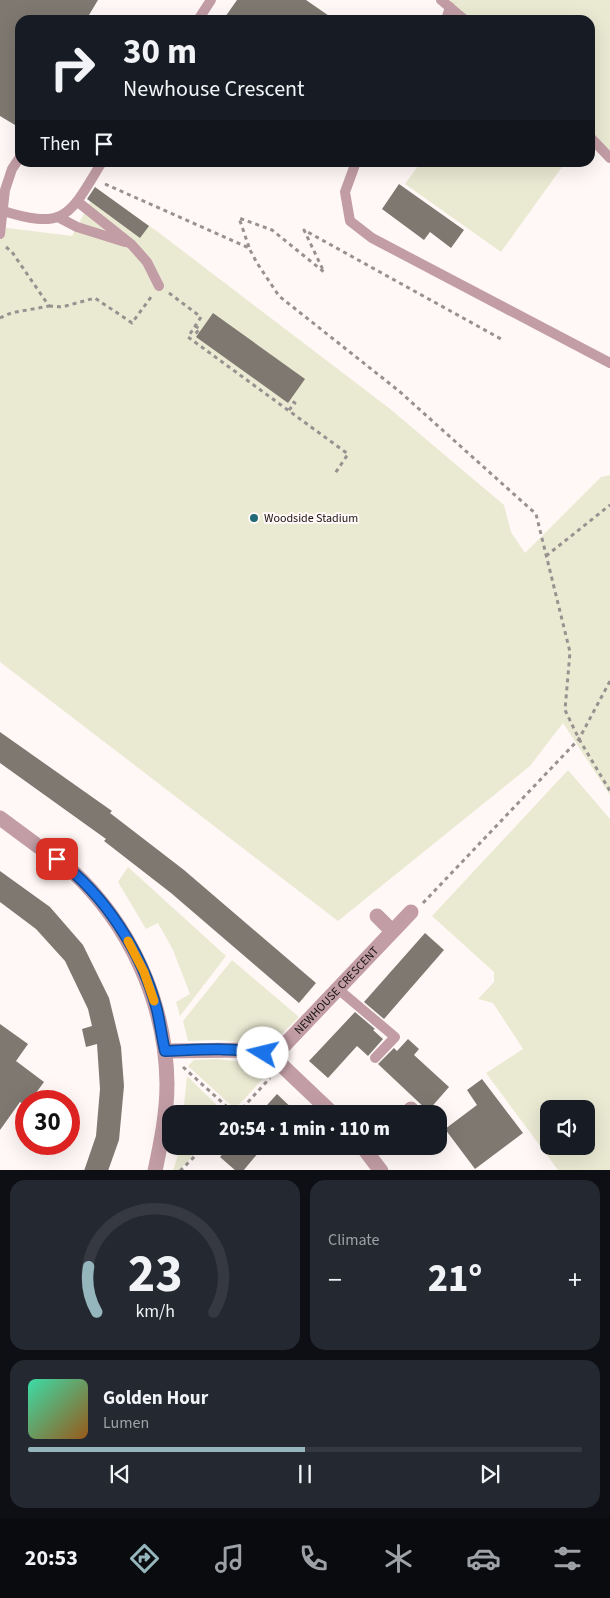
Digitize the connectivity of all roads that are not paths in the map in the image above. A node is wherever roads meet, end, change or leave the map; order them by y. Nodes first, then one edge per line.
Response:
1 (211, 0) edge
2 (441, 0) edge
3 (450, 7) junction
4 (201, 15) edge
5 (448, 15) edge
6 (459, 15) edge
7 (595, 142) edge
8 (610, 158) edge
9 (15, 164) edge
10 (99, 167) edge
11 (354, 167) edge
12 (78, 202) junction
13 (1, 210) edge
14 (58, 217) junction
15 (0, 234) edge
16 (132, 244) junction
17 (159, 286) road end
18 (610, 363) edge
19 (0, 818) edge
20 (411, 912) road end
21 (377, 916) dead end
22 (392, 931) junction
23 (338, 989) junction
24 (165, 1051) junction
25 (375, 1058) dead end
26 (278, 1061) junction
27 (324, 1105) edge
28 (371, 1155) edge
29 (155, 1170) edge
30 (382, 1170) edge

1 - 4 lane
2 - 3 lane
3 - 5 lane
3 - 6 lane
7 - 8 lane
9 - 13 lane
10 - 12 lane
11 - 18 lane
12 - 14 lane
12 - 16 lane
13 - 14 lane
13 - 15 lane
14 - 16 lane
16 - 17 lane
19 - 24 street
20 - 22 street, NEWHOUSE CRESCENT
21 - 22 street
22 - 23 street, NEWHOUSE CRESCENT
23 - 25 lane
23 - 26 street, NEWHOUSE CRESCENT
24 - 26 street
24 - 29 street
26 - 27 street
28 - 30 street

